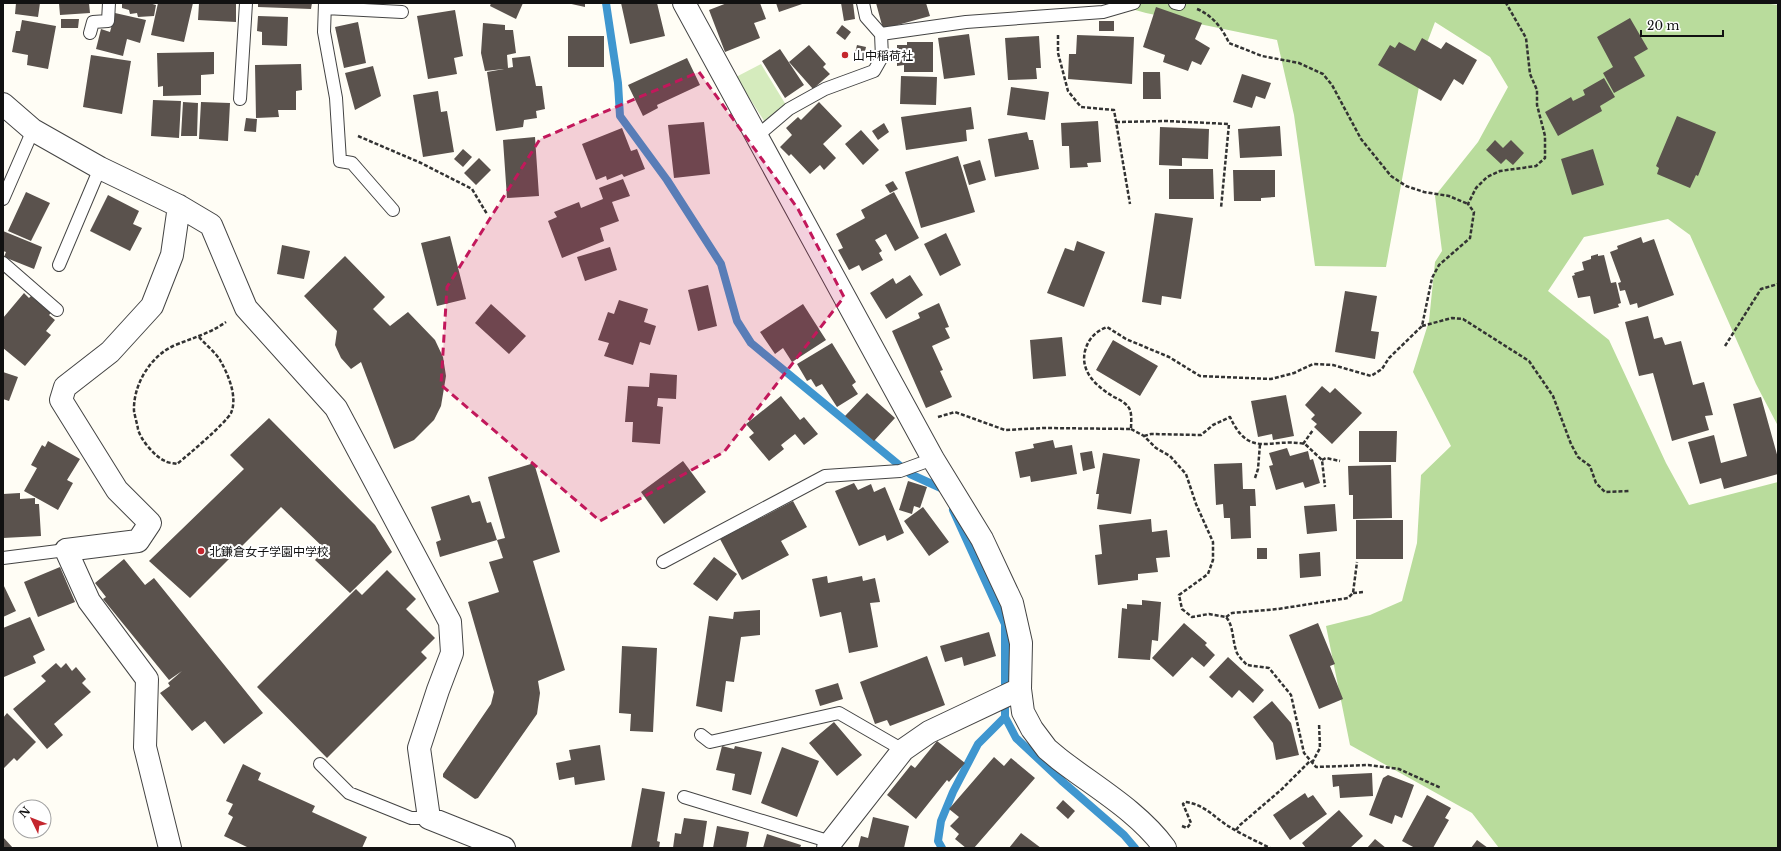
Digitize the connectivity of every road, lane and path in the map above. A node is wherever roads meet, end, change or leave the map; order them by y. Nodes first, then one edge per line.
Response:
1 (109, 3) edge
2 (246, 3) edge
3 (684, 3) edge
4 (863, 3) edge
5 (1134, 3) edge
6 (1506, 3) edge
7 (1177, 4) edge
8 (326, 5) edge
9 (402, 12) dead end
10 (1058, 15) junction
11 (90, 33) dead end
12 (881, 34) junction
13 (336, 98) junction
14 (240, 99) dead end
15 (3, 104) edge
16 (1116, 122) junction
17 (33, 130) junction
18 (757, 136) junction
19 (100, 168) junction
20 (3, 199) edge
21 (1130, 204) dead end
22 (1468, 204) junction
23 (178, 206) junction
24 (1221, 208) dead end
25 (393, 210) dead end
26 (487, 214) dead end
27 (3, 263) edge
28 (59, 265) dead end
29 (1778, 284) edge
30 (246, 308) junction
31 (57, 310) dead end
32 (1422, 326) junction
33 (199, 337) junction
34 (1725, 346) dead end
35 (916, 424) junction
36 (1132, 429) junction
37 (1314, 430) dead end
38 (1144, 436) junction
39 (1260, 444) junction
40 (1303, 444) junction
41 (933, 459) junction
42 (1322, 460) junction
43 (1340, 461) dead end
44 (1255, 478) dead end
45 (1325, 487) dead end
46 (1630, 491) dead end
47 (66, 550) junction
48 (3, 558) edge
49 (663, 562) dead end
50 (1357, 562) dead end
51 (1364, 592) dead end
52 (1353, 593) junction
53 (1226, 617) junction
54 (1020, 689) junction
55 (1319, 723) dead end
56 (701, 735) dead end
57 (903, 750) junction
58 (1311, 762) junction
59 (320, 764) dead end
60 (1441, 788) dead end
61 (684, 796) dead end
62 (429, 818) junction
63 (1176, 823) dead end
64 (1236, 830) junction
65 (830, 845) edge
66 (170, 848) edge
67 (504, 848) edge
68 (1165, 848) edge
69 (1270, 848) edge

1 - 11 lane
2 - 14 lane
3 - 18 street
4 - 12 lane
5 - 10 lane
6 - 22 path
7 - 22 path
8 - 9 lane
8 - 13 lane
10 - 12 lane
10 - 16 path
12 - 18 lane
13 - 25 lane
13 - 26 path
15 - 17 street
16 - 21 path
16 - 24 path
17 - 19 street
17 - 20 lane
18 - 35 street
19 - 23 street
19 - 28 lane
22 - 32 path
23 - 30 street
23 - 47 street
27 - 31 lane
29 - 34 path
30 - 33 path
30 - 62 street
32 - 36 path
32 - 46 path
33 - 33 path
35 - 36 path
35 - 41 street
36 - 38 path
37 - 40 path
38 - 39 path
38 - 53 path
39 - 40 path
39 - 44 path
40 - 42 path
41 - 49 lane
41 - 54 street
42 - 43 path
42 - 45 path
47 - 48 lane
47 - 66 street
50 - 52 path
51 - 52 path
52 - 53 path
53 - 58 path
54 - 57 street
54 - 68 street
55 - 58 path
56 - 57 lane
57 - 65 street
58 - 60 path
58 - 64 path
59 - 62 lane
61 - 65 lane
62 - 67 street
63 - 64 path
64 - 69 path

